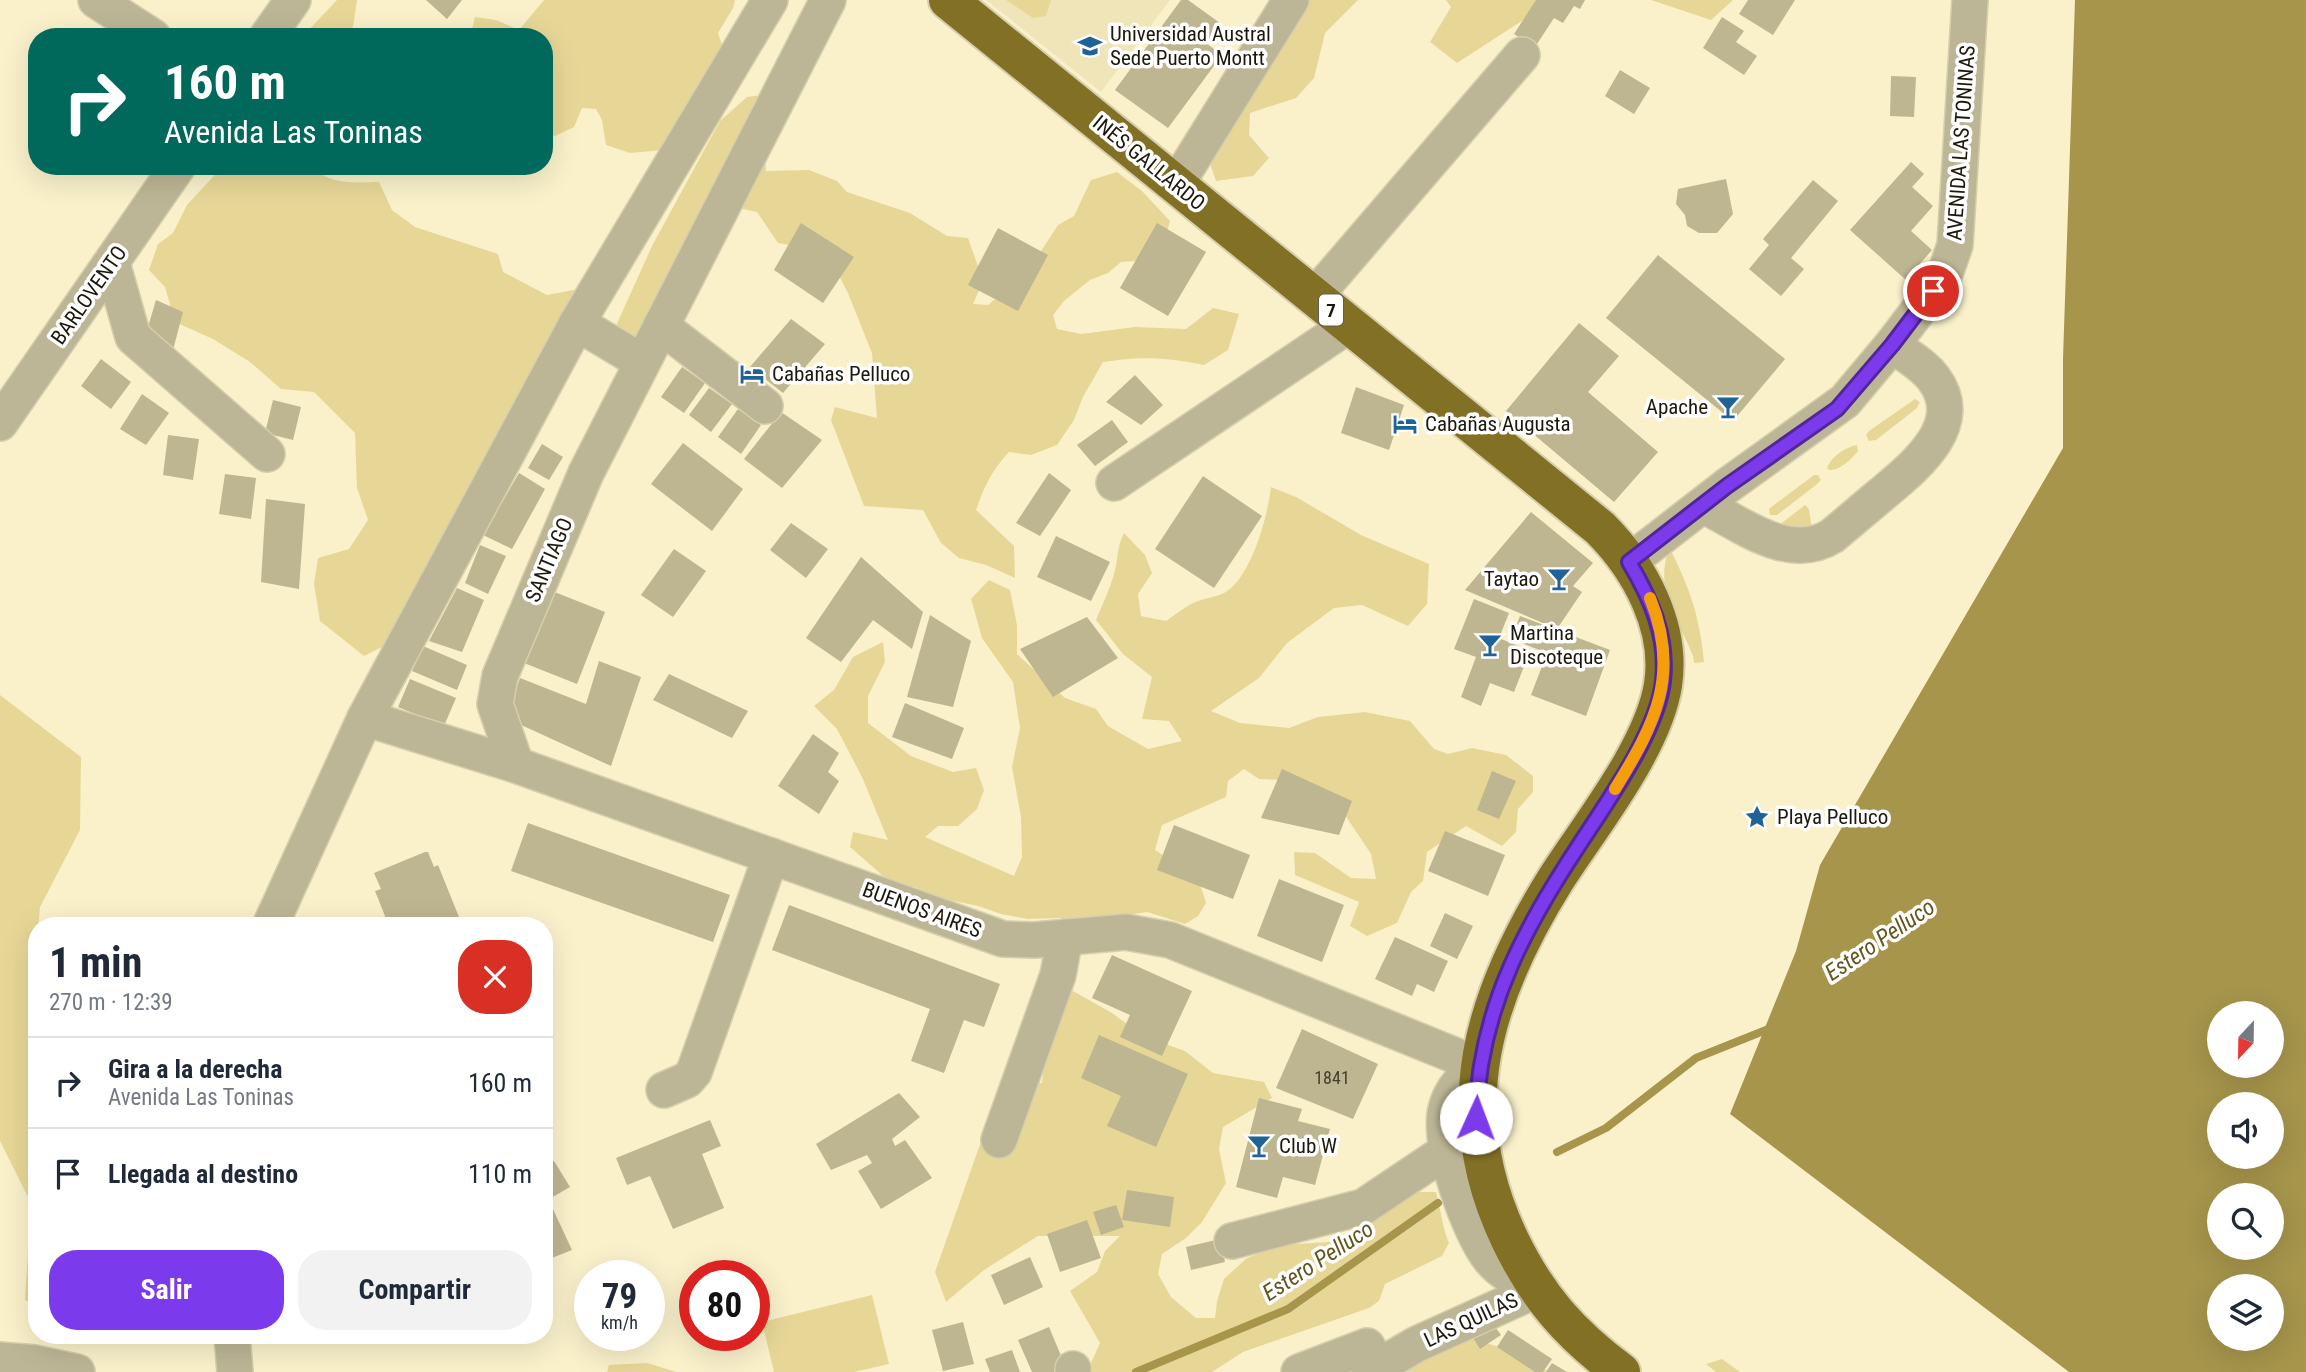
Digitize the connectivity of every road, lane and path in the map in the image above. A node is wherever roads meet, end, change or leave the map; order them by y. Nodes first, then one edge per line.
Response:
1 (96, 0) edge
2 (293, 0) edge
3 (769, 0) edge
4 (828, 0) edge
5 (948, 0) edge
6 (1291, 0) edge
7 (1970, 0) edge
8 (139, 28) edge
9 (273, 28) edge
10 (1522, 55) dead end
11 (172, 175) edge
12 (1176, 185) junction
13 (112, 263) junction
14 (1314, 297) junction
15 (577, 323) junction
16 (1349, 325) junction
17 (661, 326) junction
18 (1892, 345) junction
19 (642, 362) junction
20 (765, 406) dead end
21 (0, 423) edge
22 (267, 454) dead end
23 (1114, 483) dead end
24 (1703, 505) junction
25 (1629, 562) junction
26 (365, 718) junction
27 (516, 765) junction
28 (771, 856) junction
29 (274, 917) edge
30 (1065, 937) junction
31 (1481, 1063) junction
32 (664, 1090) dead end
33 (999, 1140) dead end
34 (1448, 1150) junction
35 (1232, 1241) dead end
36 (1536, 1288) junction
37 (233, 1344) edge
38 (0, 1360) edge
39 (1374, 1369) edge
40 (77, 1372) edge
41 (235, 1372) edge
42 (1299, 1372) edge
43 (1621, 1372) edge

1 - 8 street
2 - 9 street
3 - 15 street
4 - 17 street, SANTIAGO
5 - 12 highway, INÉS GALLARDO / 7
6 - 12 street
7 - 18 street, AVENIDA LAS TONINAS
10 - 14 street
11 - 13 street, BARLOVENTO
12 - 14 highway, INÉS GALLARDO / 7
13 - 21 street, BARLOVENTO
13 - 22 street
14 - 16 highway, INÉS GALLARDO / 7
15 - 19 street
15 - 26 street
16 - 23 street
16 - 25 highway, INÉS GALLARDO / 7
17 - 19 street, SANTIAGO
17 - 20 street
18 - 24 street, AVENIDA LAS TONINAS
18 - 24 street
19 - 27 street, SANTIAGO
24 - 25 street, AVENIDA LAS TONINAS
25 - 31 highway, 7
26 - 27 street, BUENOS AIRES
26 - 29 street
27 - 28 street, BUENOS AIRES
28 - 30 street, BUENOS AIRES
28 - 32 street
30 - 31 street, BUENOS AIRES
30 - 33 street
31 - 34 street
31 - 36 highway, 7
34 - 35 street
34 - 36 street
36 - 39 street, LAS QUILAS
36 - 43 highway, 7
37 - 41 street
38 - 40 street
39 - 42 street

